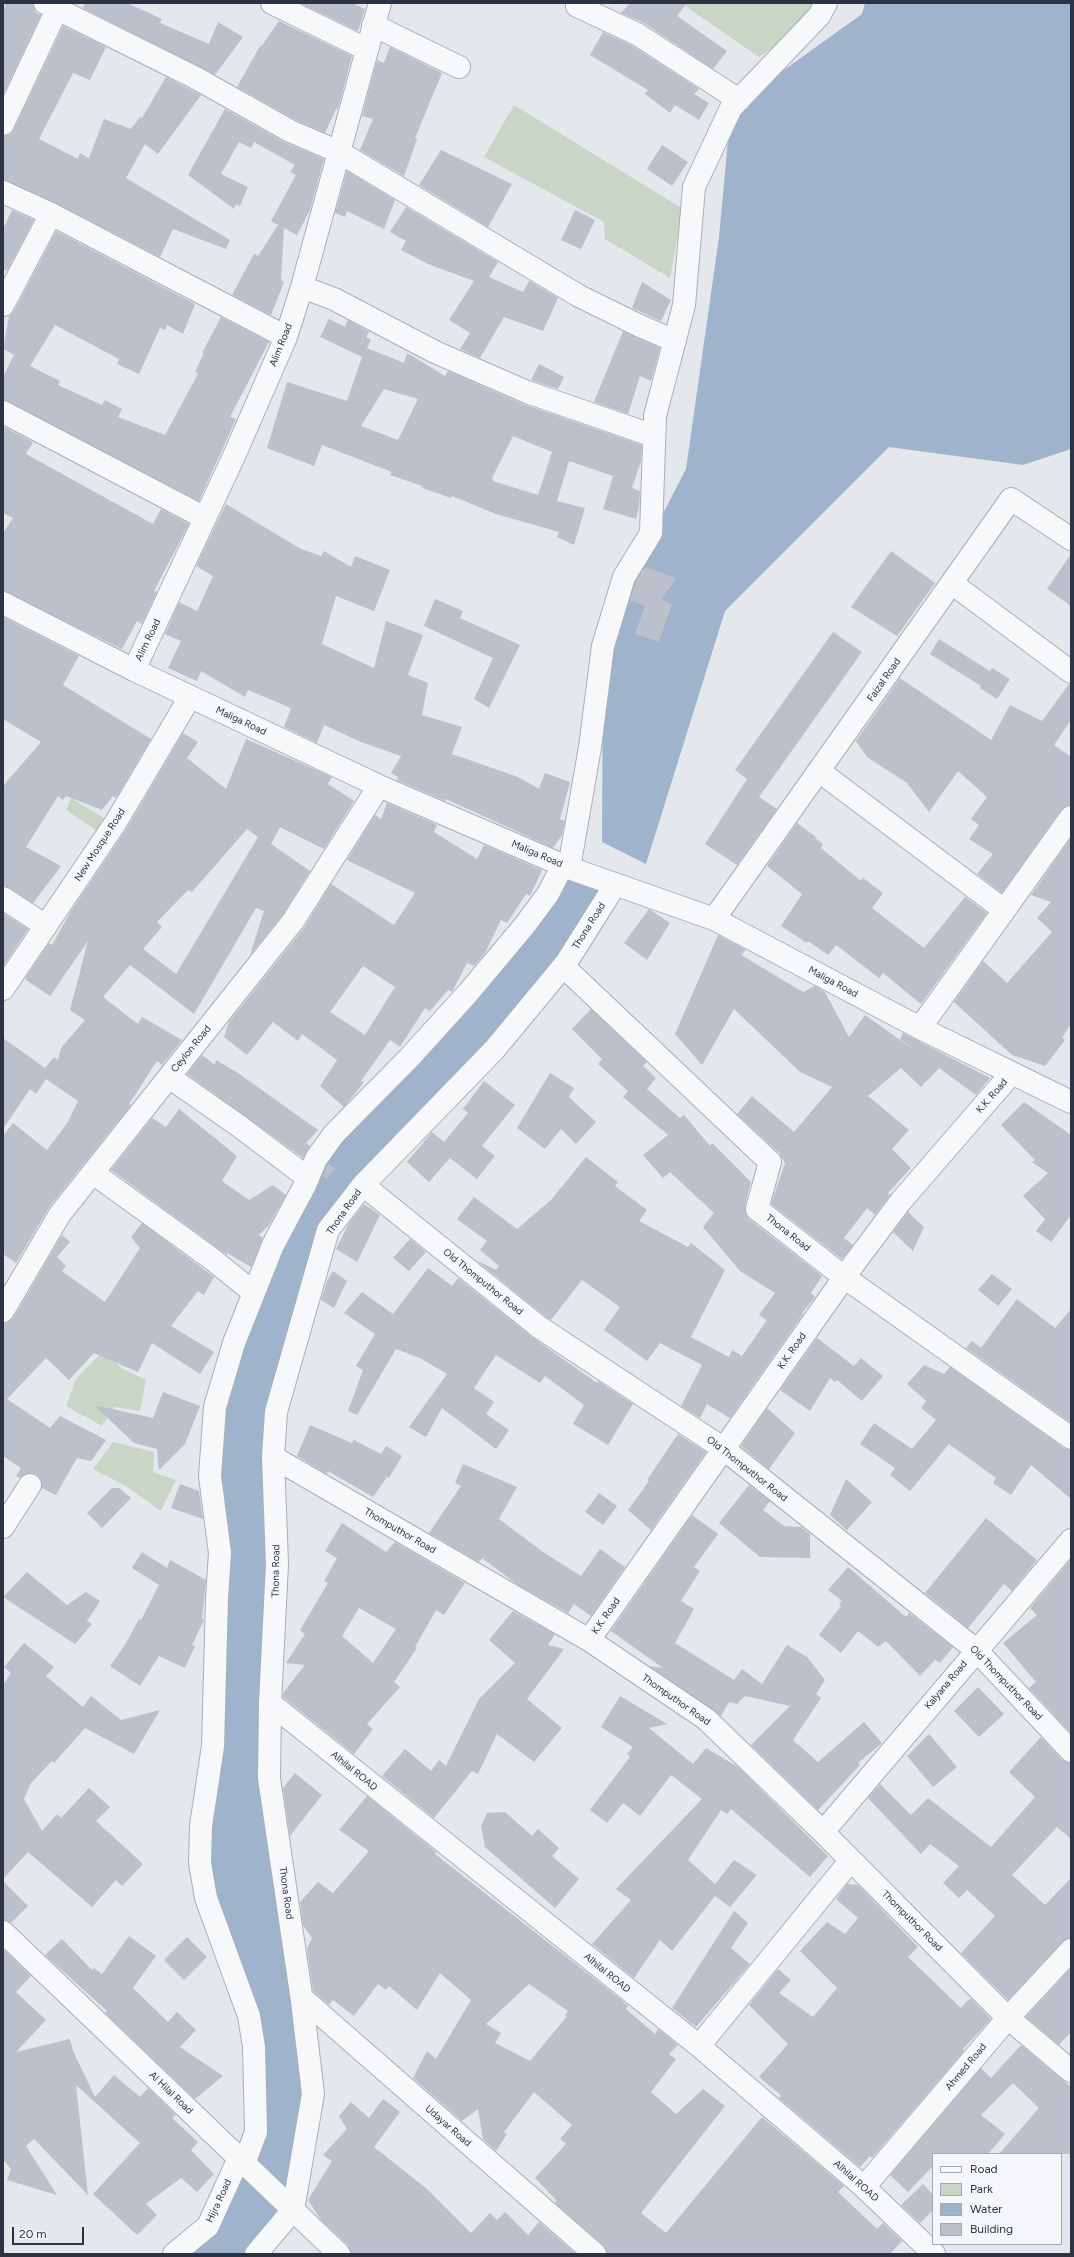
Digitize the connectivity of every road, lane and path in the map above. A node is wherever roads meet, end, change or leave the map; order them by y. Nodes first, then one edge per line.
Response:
1 (272, 3) edge
2 (380, 3) edge
3 (826, 3) edge
4 (55, 5) edge
5 (577, 6) dead end
6 (373, 25) junction
7 (366, 49) junction
8 (459, 68) dead end
9 (739, 100) junction
10 (3, 124) edge
11 (339, 152) junction
12 (3, 192) edge
13 (51, 214) junction
14 (302, 287) junction
15 (3, 305) edge
16 (286, 337) junction
17 (674, 341) junction
18 (3, 412) edge
19 (654, 436) junction
20 (205, 518) junction
21 (1071, 539) edge
22 (953, 584) junction
23 (3, 603) edge
24 (134, 670) junction
25 (1071, 672) edge
26 (190, 697) junction
27 (819, 771) junction
28 (379, 786) junction
29 (1071, 817) edge
30 (566, 866) junction
31 (615, 885) junction
32 (3, 898) edge
33 (1004, 910) junction
34 (714, 919) junction
35 (46, 926) junction
36 (563, 966) junction
37 (3, 989) edge
38 (920, 1028) junction
39 (1011, 1074) junction
40 (169, 1077) junction
41 (1071, 1102) edge
42 (93, 1172) junction
43 (308, 1178) junction
44 (363, 1185) junction
45 (844, 1277) junction
46 (254, 1293) junction
47 (3, 1311) edge
48 (1071, 1438) edge
49 (724, 1448) junction
50 (273, 1457) junction
51 (30, 1485) dead end
52 (3, 1528) edge
53 (1071, 1540) edge
54 (589, 1640) junction
55 (976, 1650) junction
56 (270, 1704) junction
57 (1071, 1751) edge
58 (823, 1832) junction
59 (851, 1860) junction
60 (3, 1932) edge
61 (1071, 1950) edge
62 (302, 1998) junction
63 (1008, 2018) junction
64 (699, 2046) junction
65 (1071, 2071) edge
66 (242, 2161) junction
67 (864, 2187) junction
68 (292, 2210) junction
69 (932, 2253) edge
70 (174, 2254) edge
71 (256, 2254) edge
72 (339, 2254) edge
73 (595, 2254) edge

1 - 7 street
2 - 6 street, Alim Road
3 - 9 street, Hijra Road
4 - 10 street
4 - 11 street
5 - 9 street
6 - 7 street, Alim Road
6 - 8 street
7 - 11 street, Alim Road
9 - 17 street, Hijra Road
11 - 14 street, Alim Road
11 - 17 street
12 - 13 street
13 - 15 street
13 - 16 street
14 - 16 street, Alim Road
14 - 19 street
16 - 20 street, Alim Road
17 - 19 street, Hijra Road
18 - 20 street
19 - 30 street, Hijra Road
20 - 24 street, Alim Road
21 - 22 street, Faizal Road
22 - 25 street
22 - 27 street, Faizal Road
23 - 24 street, Maliga Road
24 - 26 street, Maliga Road
26 - 28 street, Maliga Road
26 - 35 street, New Mosque Road
27 - 33 street
27 - 34 street, Faizal Road
28 - 30 street, Maliga Road
28 - 40 street, Ceylon Road
29 - 33 street
30 - 31 street, Maliga Road
30 - 43 street, Hijra Road
31 - 34 street, Maliga Road
31 - 36 street, Thona Road
32 - 35 street
33 - 38 street
34 - 38 street, Maliga Road
35 - 37 street, New Mosque Road
36 - 44 street, Thona Road
36 - 45 street, Thona Road
38 - 39 street, Maliga Road
39 - 41 street, Maliga Road
39 - 45 street, K.K. Road
40 - 42 street, Ceylon Road
40 - 43 street
42 - 46 street
42 - 47 street, Ceylon Road
43 - 46 street, Hijra Road
44 - 49 street, Old Thomputhor Road
44 - 50 street, Thona Road
45 - 48 street, Thona Road
45 - 49 street, K.K. Road
46 - 66 street, Hijra Road
49 - 54 street, K.K. Road
49 - 55 street, Old Thomputhor Road
50 - 54 street, Thomputhor Road
50 - 56 street, Thona Road
51 - 52 street
53 - 55 street, Kalyana Road
54 - 58 street, Thomputhor Road
55 - 57 street, Old Thomputhor Road
55 - 58 street, Kalyana Road
56 - 62 street, Thona Road
56 - 64 street, Alhilal ROAD
58 - 59 street, Thomputhor Road
59 - 63 street, Thomputhor Road
59 - 64 street
60 - 66 street, Al Hilal Road
61 - 63 street, Ahmed Road
62 - 68 street, Thona Road
62 - 73 street, Udayar Road
63 - 65 street, Thomputhor Road
63 - 67 street, Ahmed Road
64 - 67 street, Alhilal ROAD
66 - 68 street, Al Hilal Road
66 - 70 street, Hijra Road
67 - 69 street, Alhilal ROAD
68 - 71 street, Thona Road
68 - 72 street, Al Hilal Road

